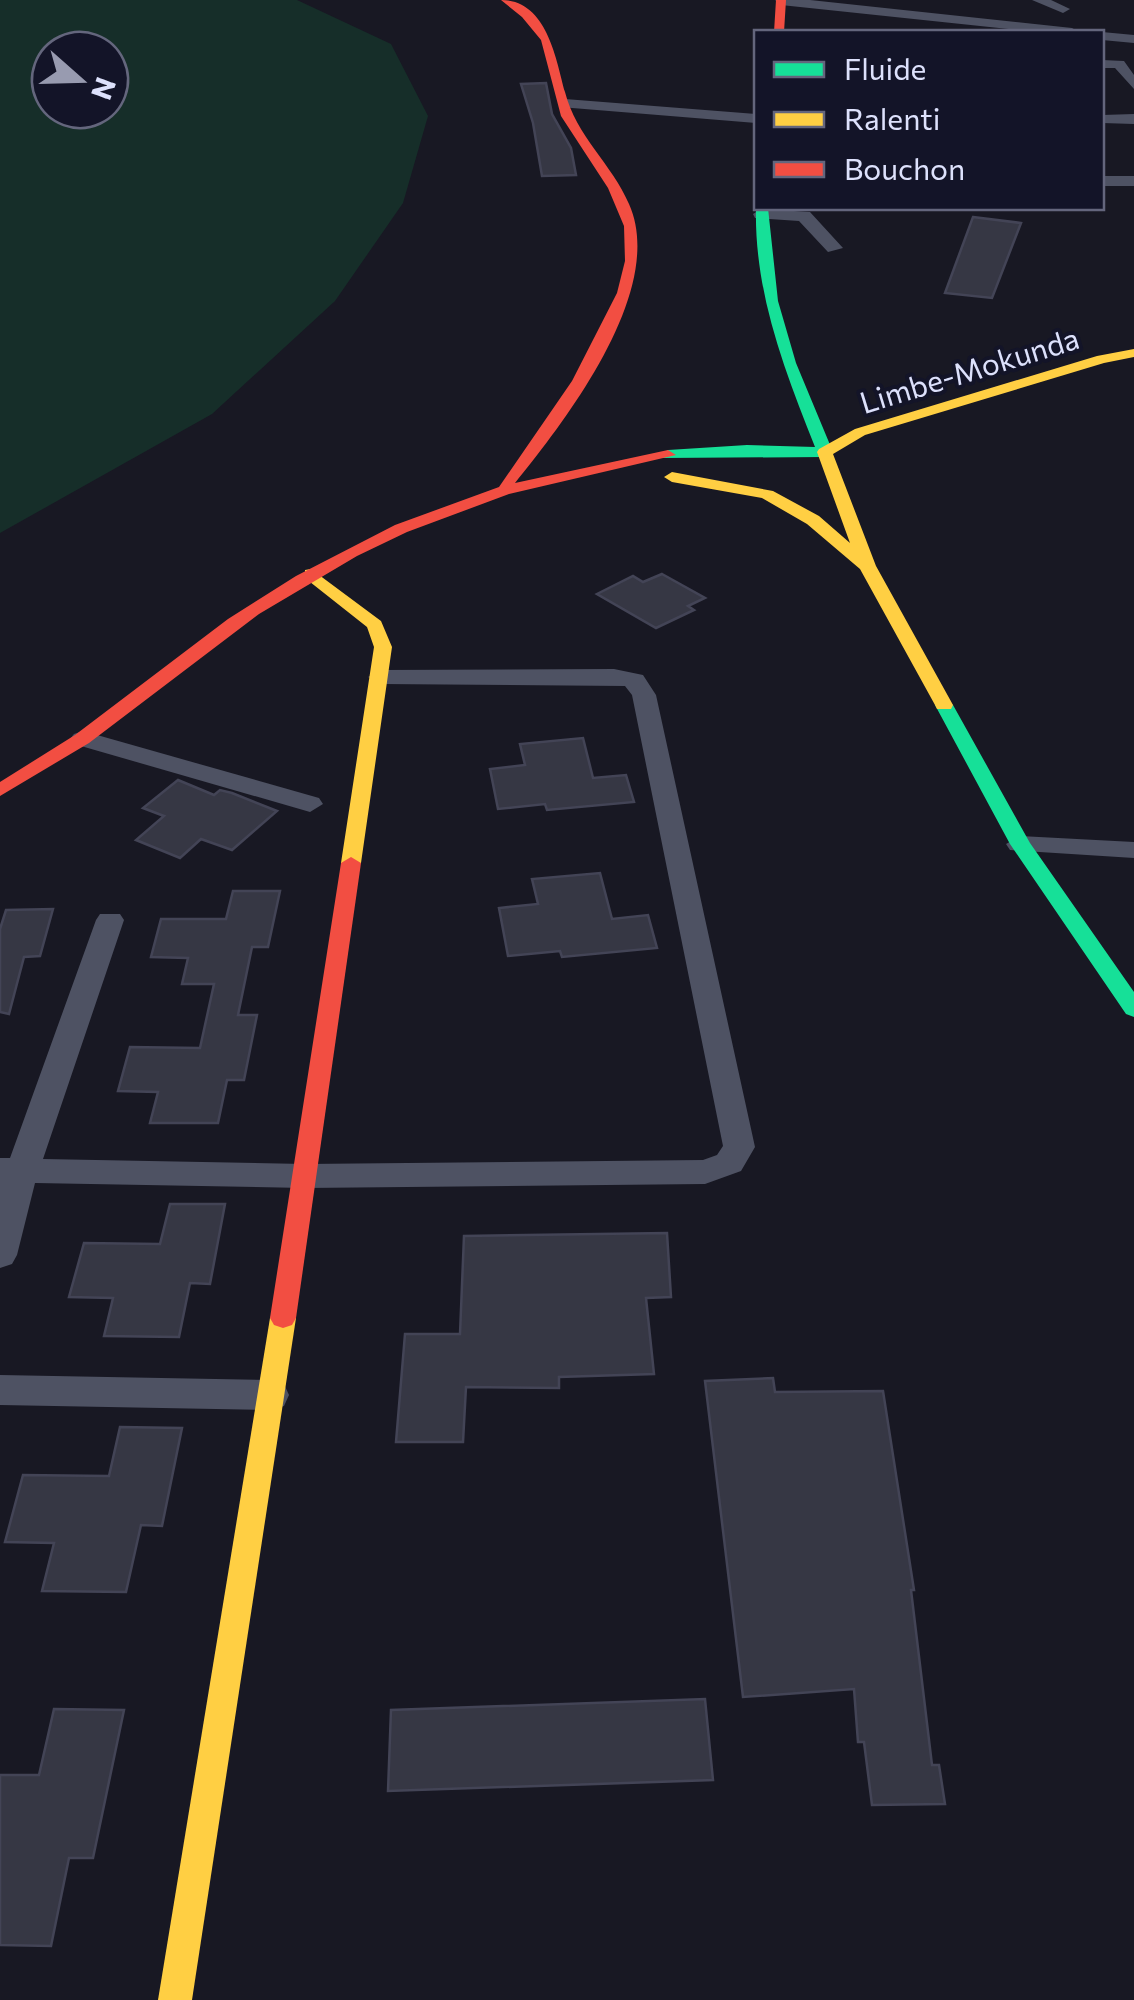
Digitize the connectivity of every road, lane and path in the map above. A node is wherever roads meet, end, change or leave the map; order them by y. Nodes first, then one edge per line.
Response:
1 (506, 0) edge
2 (781, 0) edge
3 (1039, 0) edge
4 (1063, 9) dead end
5 (779, 30) edge
6 (1054, 30) edge
7 (1104, 36) edge
8 (1134, 39) edge
9 (1126, 64) edge
10 (1134, 85) edge
11 (565, 104) junction
12 (754, 119) edge
13 (1104, 119) edge
14 (1134, 119) edge
15 (1104, 180) edge
16 (1134, 181) edge
17 (761, 211) edge
18 (812, 212) edge
19 (834, 248) dead end
20 (1134, 353) edge
21 (789, 362) junction
22 (774, 387) dead end
23 (752, 424) dead end
24 (825, 452) junction
25 (666, 467) junction
26 (506, 486) junction
27 (867, 566) junction
28 (311, 574) junction
29 (380, 678) junction
30 (83, 739) junction
31 (0, 790) edge
32 (310, 804) dead end
33 (1020, 844) junction
34 (1134, 850) edge
35 (110, 920) dead end
36 (1134, 1009) edge
37 (11, 1170) edge
38 (305, 1176) junction
39 (0, 1256) edge
40 (0, 1390) edge
41 (270, 1394) junction
42 (175, 2000) edge

1 - 11 main road
2 - 5 main road
2 - 6 street
3 - 4 street
7 - 8 street
9 - 10 street
11 - 12 street
11 - 26 main road
13 - 14 street
15 - 16 street
17 - 18 street
17 - 21 main road
18 - 19 street
20 - 24 main road, Limbe-Mokunda
21 - 22 main road
21 - 24 main road
23 - 25 main road
24 - 25 main road
24 - 27 main road
25 - 26 main road
25 - 27 main road
26 - 28 main road
27 - 33 main road
28 - 29 main road
28 - 30 main road
29 - 38 main road
29 - 38 street
30 - 31 main road
30 - 32 street
33 - 34 street
33 - 36 main road
35 - 37 street
37 - 38 street
37 - 39 street
38 - 41 main road
40 - 41 street
41 - 42 main road

